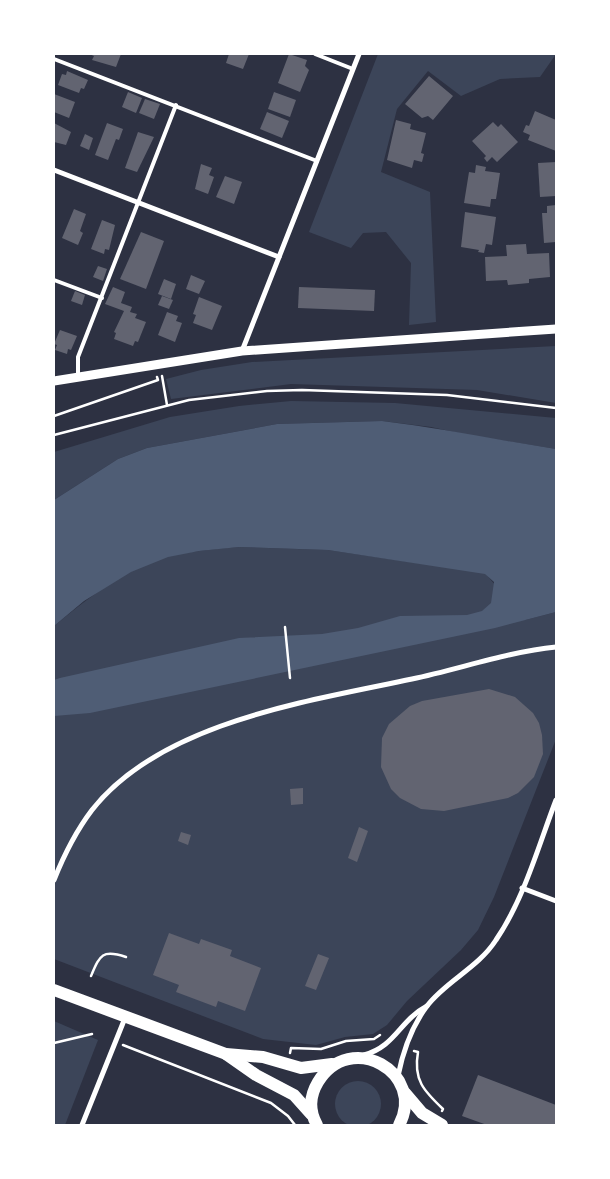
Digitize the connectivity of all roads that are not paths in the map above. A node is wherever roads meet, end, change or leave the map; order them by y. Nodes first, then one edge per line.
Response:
1 (315, 54) edge
2 (358, 54) edge
3 (54, 59) edge
4 (353, 69) junction
5 (176, 105) junction
6 (317, 161) junction
7 (54, 170) edge
8 (139, 202) junction
9 (279, 257) junction
10 (54, 280) edge
11 (102, 298) junction
12 (556, 329) edge
13 (242, 351) junction
14 (78, 377) junction
15 (54, 381) edge
16 (556, 647) edge
17 (556, 800) edge
18 (54, 880) edge
19 (522, 888) junction
20 (556, 901) edge
21 (54, 990) edge
22 (427, 1006) junction
23 (125, 1018) junction
24 (226, 1054) junction
25 (359, 1057) junction
26 (332, 1064) junction
27 (398, 1079) junction
28 (405, 1093) junction
29 (311, 1114) junction
30 (82, 1125) edge
31 (317, 1125) edge
32 (399, 1125) edge
33 (442, 1125) edge

1 - 4 lane
2 - 4 street
3 - 5 lane
4 - 6 street
5 - 6 lane
5 - 8 lane
6 - 9 street
7 - 8 street
8 - 9 street
8 - 11 lane
9 - 13 street
10 - 11 lane
11 - 14 lane
12 - 13 street
13 - 14 street
14 - 15 street
16 - 18 street
17 - 19 street
19 - 20 street
19 - 22 street
21 - 23 main road
22 - 25 street
22 - 27 street
23 - 24 main road
23 - 30 street
24 - 26 main road
24 - 29 main road
25 - 26 main road
25 - 27 main road
26 - 29 main road
27 - 28 main road
28 - 32 main road
28 - 33 main road
29 - 31 main road

